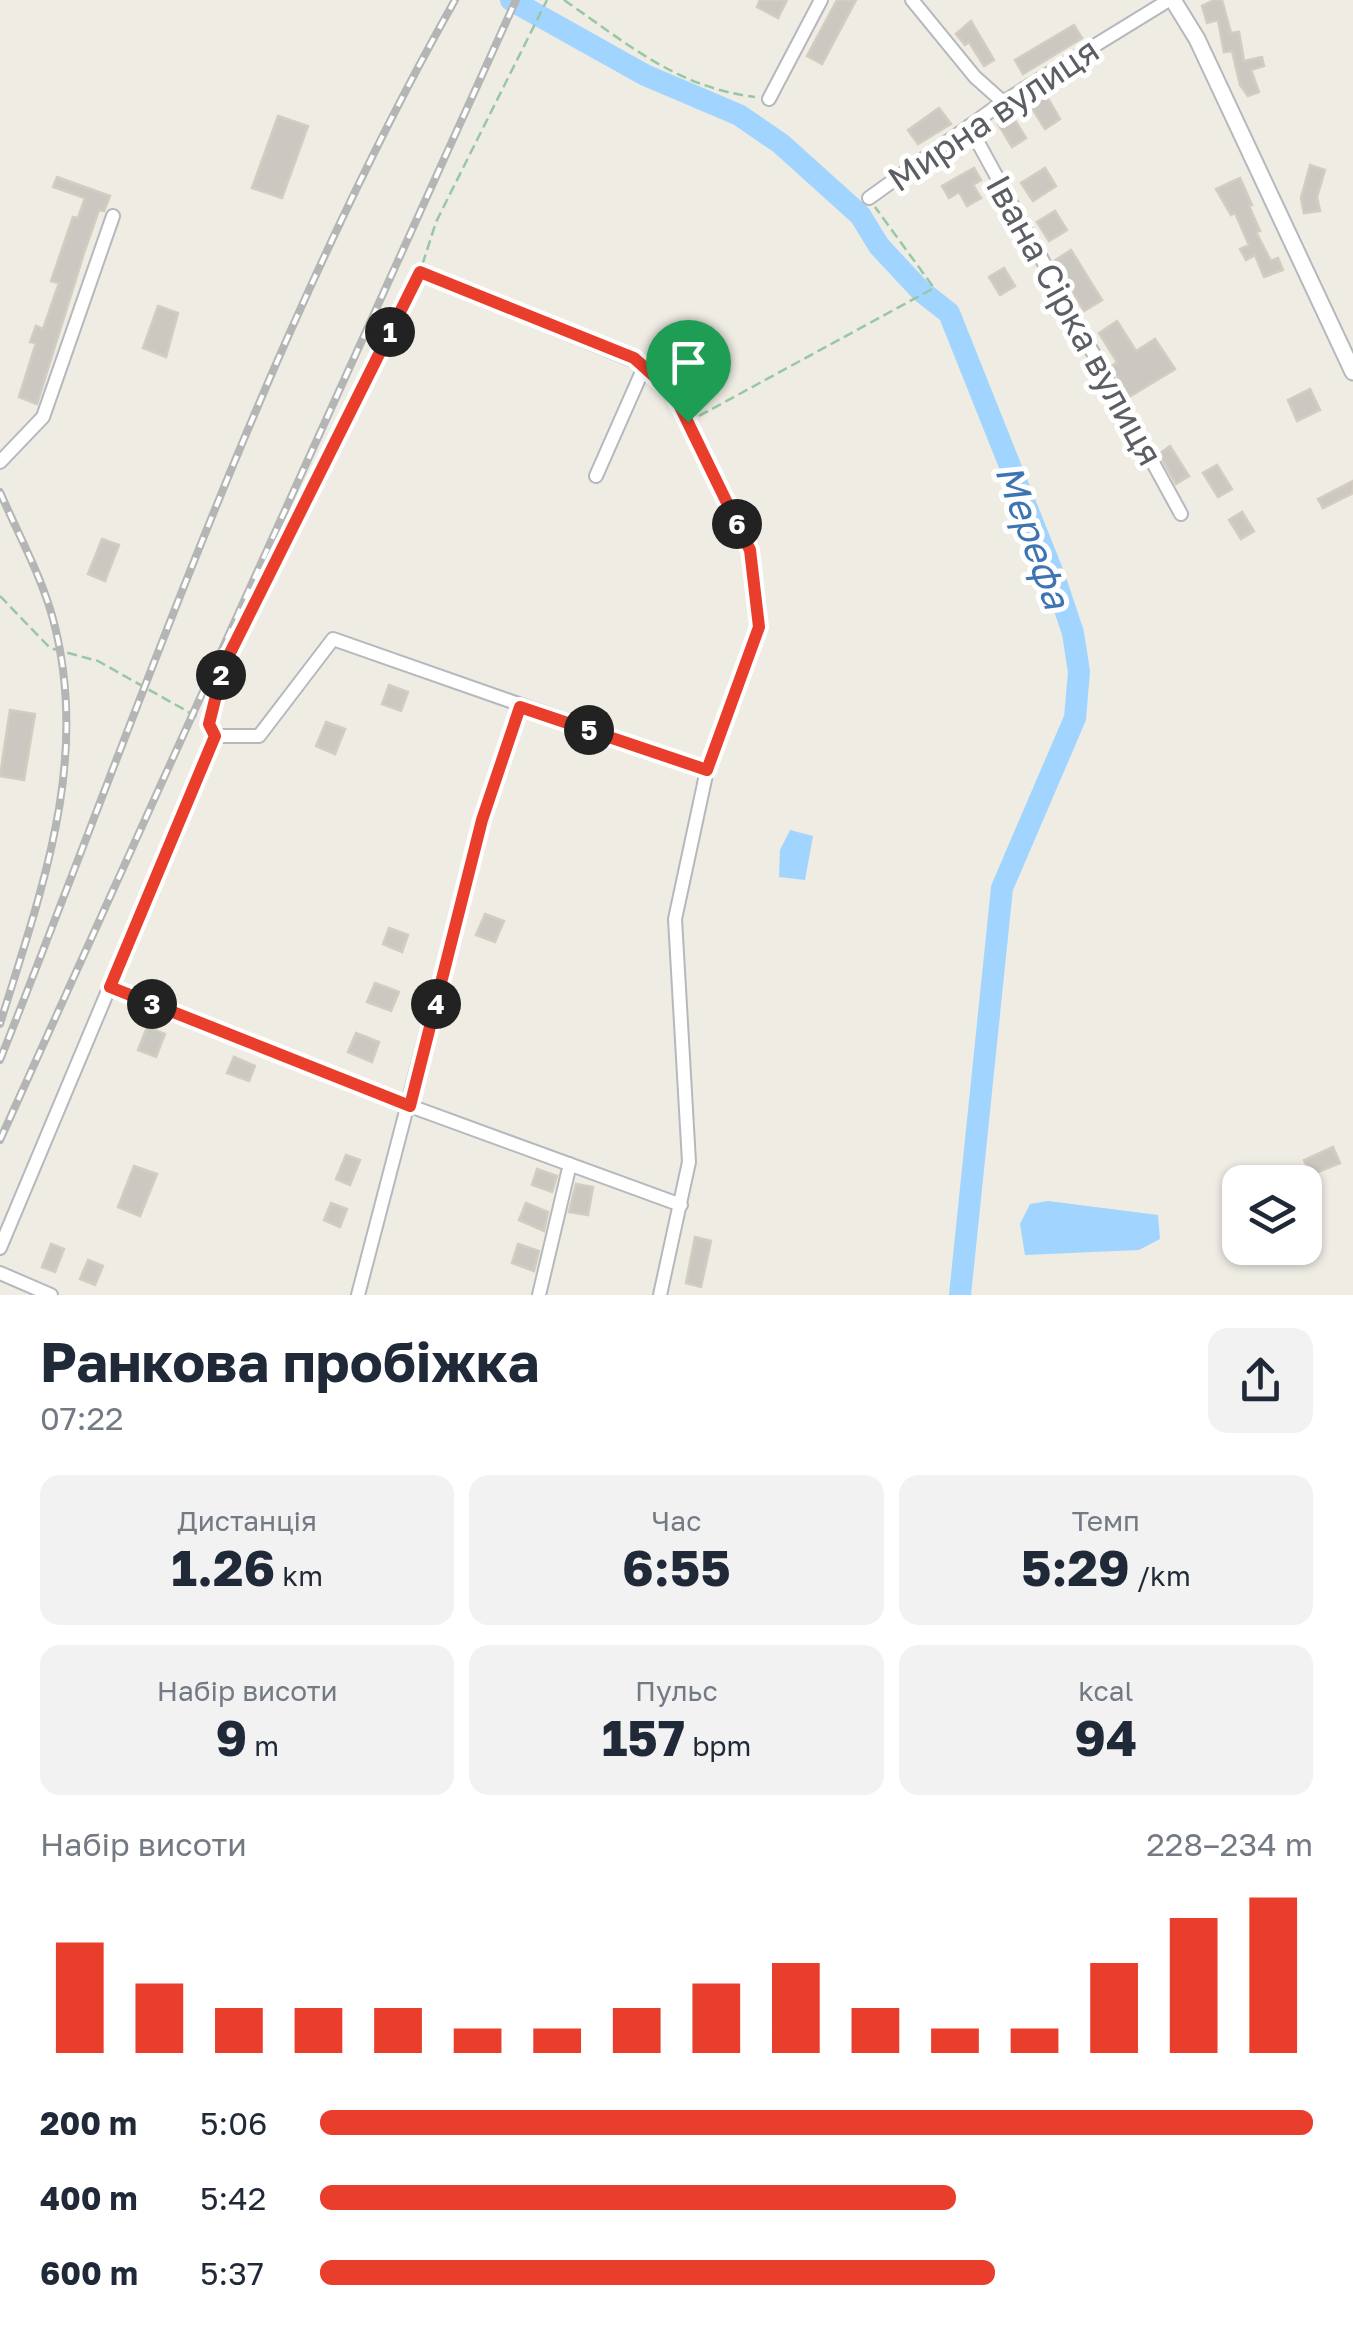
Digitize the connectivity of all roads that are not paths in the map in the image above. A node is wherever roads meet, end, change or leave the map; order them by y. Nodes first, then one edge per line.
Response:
1 (822, 0) edge
2 (912, 0) edge
3 (1171, 0) edge
4 (769, 99) road end
5 (1003, 102) junction
6 (969, 126) junction
7 (869, 198) road end
8 (113, 216) dead end
9 (493, 303) road end
10 (645, 365) junction
11 (1353, 372) edge
12 (0, 462) edge
13 (596, 476) dead end
14 (1181, 514) dead end
15 (520, 707) junction
16 (707, 770) junction
17 (110, 987) junction
18 (410, 1106) junction
19 (570, 1164) junction
20 (682, 1205) junction
21 (0, 1248) edge
22 (0, 1272) edge
23 (50, 1295) edge
24 (358, 1295) edge
25 (539, 1295) edge
26 (660, 1295) edge

1 - 4 street
2 - 5 street
3 - 5 street, Мирна вулиця
3 - 11 street
5 - 6 street, Мирна вулиця
6 - 7 street, Мирна вулиця
6 - 14 street, Івана Сірка вулиця
8 - 12 street
9 - 10 street
10 - 13 street
10 - 16 street
15 - 16 street
15 - 17 street
15 - 18 street
16 - 20 street
17 - 18 street
17 - 21 street
18 - 19 street
18 - 24 street
19 - 20 street
19 - 25 street
20 - 26 street
22 - 23 street

